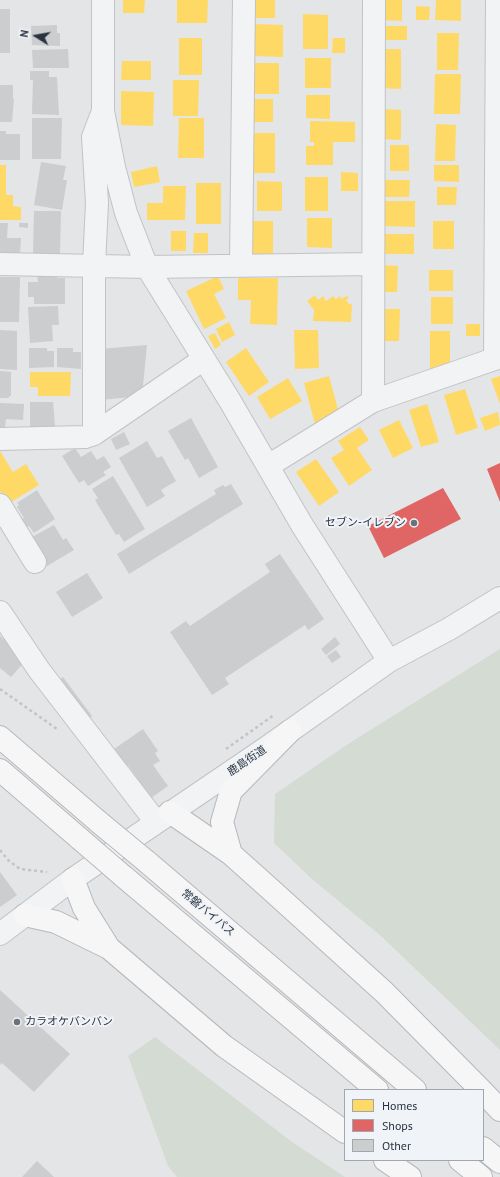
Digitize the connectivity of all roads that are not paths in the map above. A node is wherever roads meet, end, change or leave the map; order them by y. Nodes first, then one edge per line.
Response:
1 (103, 0) edge
2 (244, 0) edge
3 (374, 0) edge
4 (498, 0) edge
5 (104, 111) junction
6 (0, 264) edge
7 (373, 264) junction
8 (94, 265) junction
9 (241, 265) junction
10 (147, 267) junction
11 (497, 358) edge
12 (204, 359) junction
13 (373, 401) junction
14 (94, 434) junction
15 (0, 439) edge
16 (268, 466) junction
17 (0, 505) edge
18 (35, 562) dead end
19 (500, 598) edge
20 (0, 612) edge
21 (389, 662) junction
22 (290, 731) junction
23 (0, 737) edge
24 (0, 770) edge
25 (163, 817) junction
26 (231, 854) junction
27 (73, 879) junction
28 (26, 915) junction
29 (0, 934) edge
30 (109, 948) junction
31 (376, 1089) edge
32 (414, 1089) edge
33 (480, 1089) edge
34 (484, 1093) edge
35 (500, 1110) edge
36 (344, 1131) edge
37 (484, 1149) edge
38 (386, 1161) edge
39 (461, 1161) edge
40 (500, 1162) edge
41 (410, 1177) edge
42 (481, 1177) edge

1 - 5 street
2 - 9 street
3 - 7 street
4 - 11 street
5 - 8 street
5 - 10 street
6 - 8 street
7 - 9 street
7 - 13 street
8 - 10 street
8 - 14 street
9 - 10 street
10 - 12 street
11 - 13 street
12 - 14 street
12 - 16 street
13 - 16 street
14 - 15 street
16 - 21 street
17 - 18 street
19 - 21 street, 鹿島街道
20 - 25 street
21 - 22 street, 鹿島街道
22 - 25 street, 鹿島街道
22 - 26 highway
23 - 32 highway, 常磐バイパス, bridge
24 - 31 highway, bridge
25 - 26 highway
25 - 27 street, 鹿島街道
26 - 33 highway
27 - 28 street, 鹿島街道
27 - 30 highway
28 - 29 street, 鹿島街道
28 - 30 highway
30 - 36 highway
34 - 35 highway
37 - 40 highway
38 - 41 highway
39 - 42 highway

